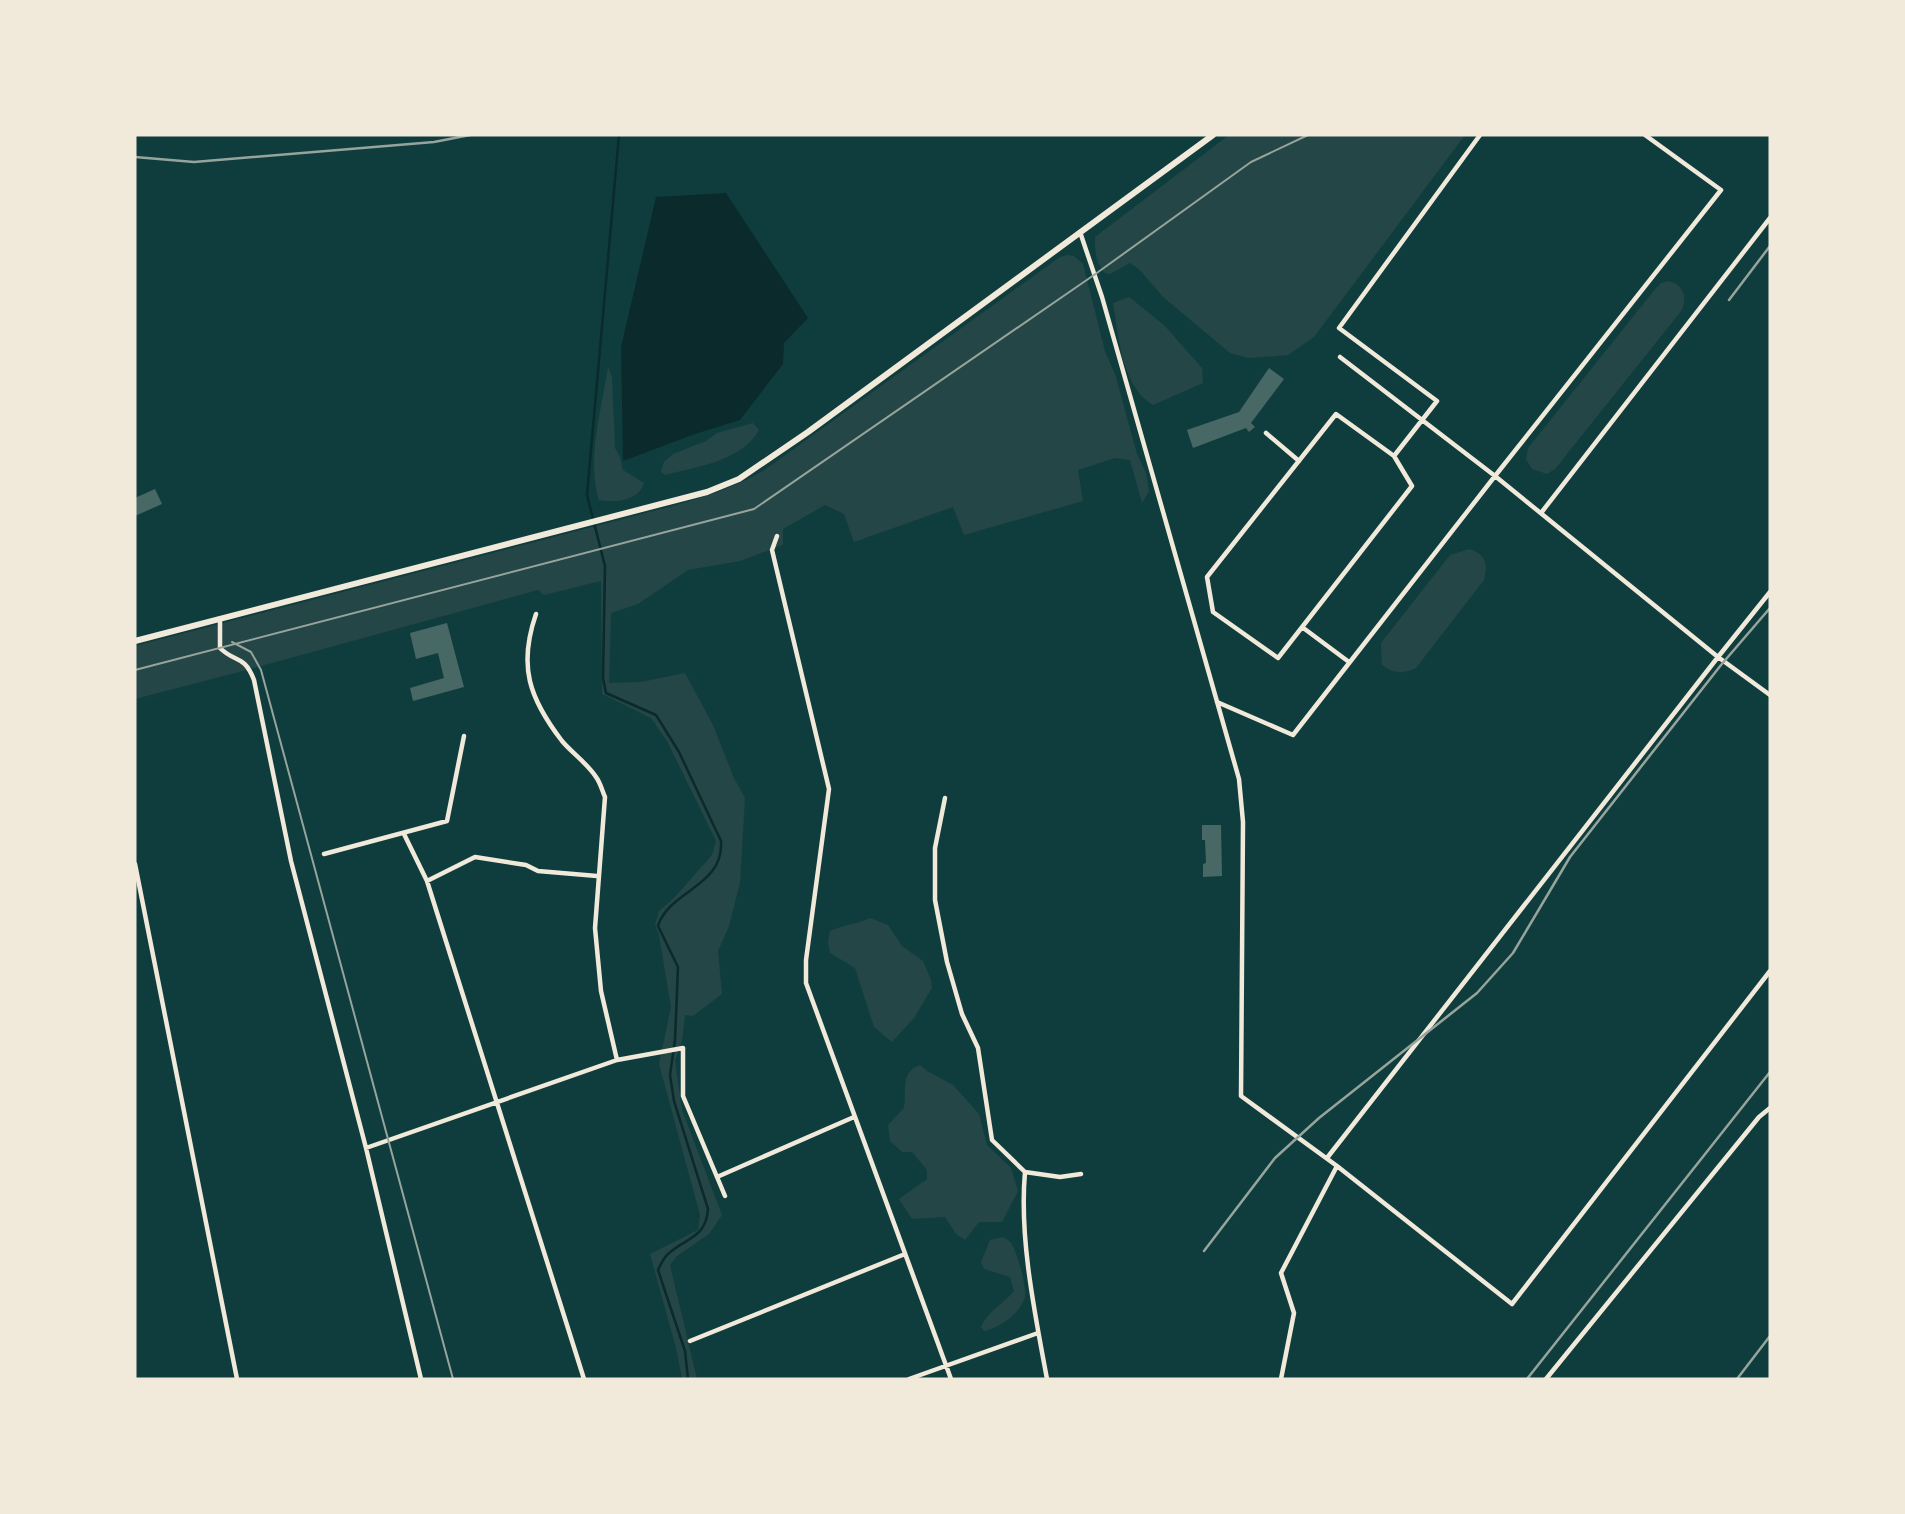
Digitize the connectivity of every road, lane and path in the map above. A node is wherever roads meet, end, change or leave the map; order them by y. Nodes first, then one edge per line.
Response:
1 (1213, 135) edge
2 (1480, 135) edge
3 (1645, 135) edge
4 (1770, 218) edge
5 (1080, 232) junction
6 (1340, 357) dead end
7 (1422, 420) junction
8 (1266, 433) dead end
9 (1394, 456) junction
10 (1299, 461) junction
11 (1495, 476) junction
12 (1541, 513) junction
13 (777, 536) dead end
14 (1770, 592) edge
15 (536, 614) dead end
16 (220, 618) junction
17 (1302, 627) junction
18 (135, 641) edge
19 (1718, 657) junction
20 (1349, 662) junction
21 (1770, 695) edge
22 (1217, 702) junction
23 (464, 736) dead end
24 (945, 798) dead end
25 (404, 834) junction
26 (324, 854) dead end
27 (135, 864) edge
28 (597, 876) junction
29 (427, 881) junction
30 (1770, 971) edge
31 (617, 1060) junction
32 (497, 1101) junction
33 (1770, 1108) edge
34 (855, 1117) junction
35 (366, 1148) junction
36 (1327, 1158) junction
37 (1337, 1166) junction
38 (1025, 1172) junction
39 (1081, 1174) dead end
40 (717, 1177) junction
41 (725, 1196) dead end
42 (905, 1254) junction
43 (1038, 1333) junction
44 (690, 1341) dead end
45 (946, 1366) junction
46 (237, 1379) edge
47 (421, 1379) edge
48 (584, 1379) edge
49 (909, 1379) edge
50 (951, 1379) edge
51 (1047, 1379) edge
52 (1281, 1379) edge
53 (1546, 1379) edge

1 - 5 main road
2 - 7 street
3 - 11 street
4 - 12 street
5 - 16 main road
5 - 22 street
6 - 7 street
7 - 9 street
7 - 11 street
8 - 10 street
9 - 10 street
9 - 17 street
10 - 17 street
11 - 12 street
11 - 20 street
12 - 19 street
13 - 34 street
14 - 19 street
15 - 28 street
16 - 18 main road
16 - 35 street
17 - 20 street
19 - 21 street
19 - 36 street
20 - 22 street
22 - 36 street
23 - 25 street
24 - 38 street
25 - 26 street
25 - 29 street
27 - 46 street
28 - 29 street
28 - 31 street
29 - 32 street
30 - 37 street
31 - 32 street
31 - 40 street
32 - 35 street
32 - 48 street
33 - 53 street
34 - 40 street
34 - 42 street
35 - 47 street
36 - 37 street
37 - 52 street
38 - 39 street
38 - 43 street
40 - 41 street
42 - 44 street
42 - 45 street
43 - 45 street
43 - 51 street
45 - 49 street
45 - 50 street

